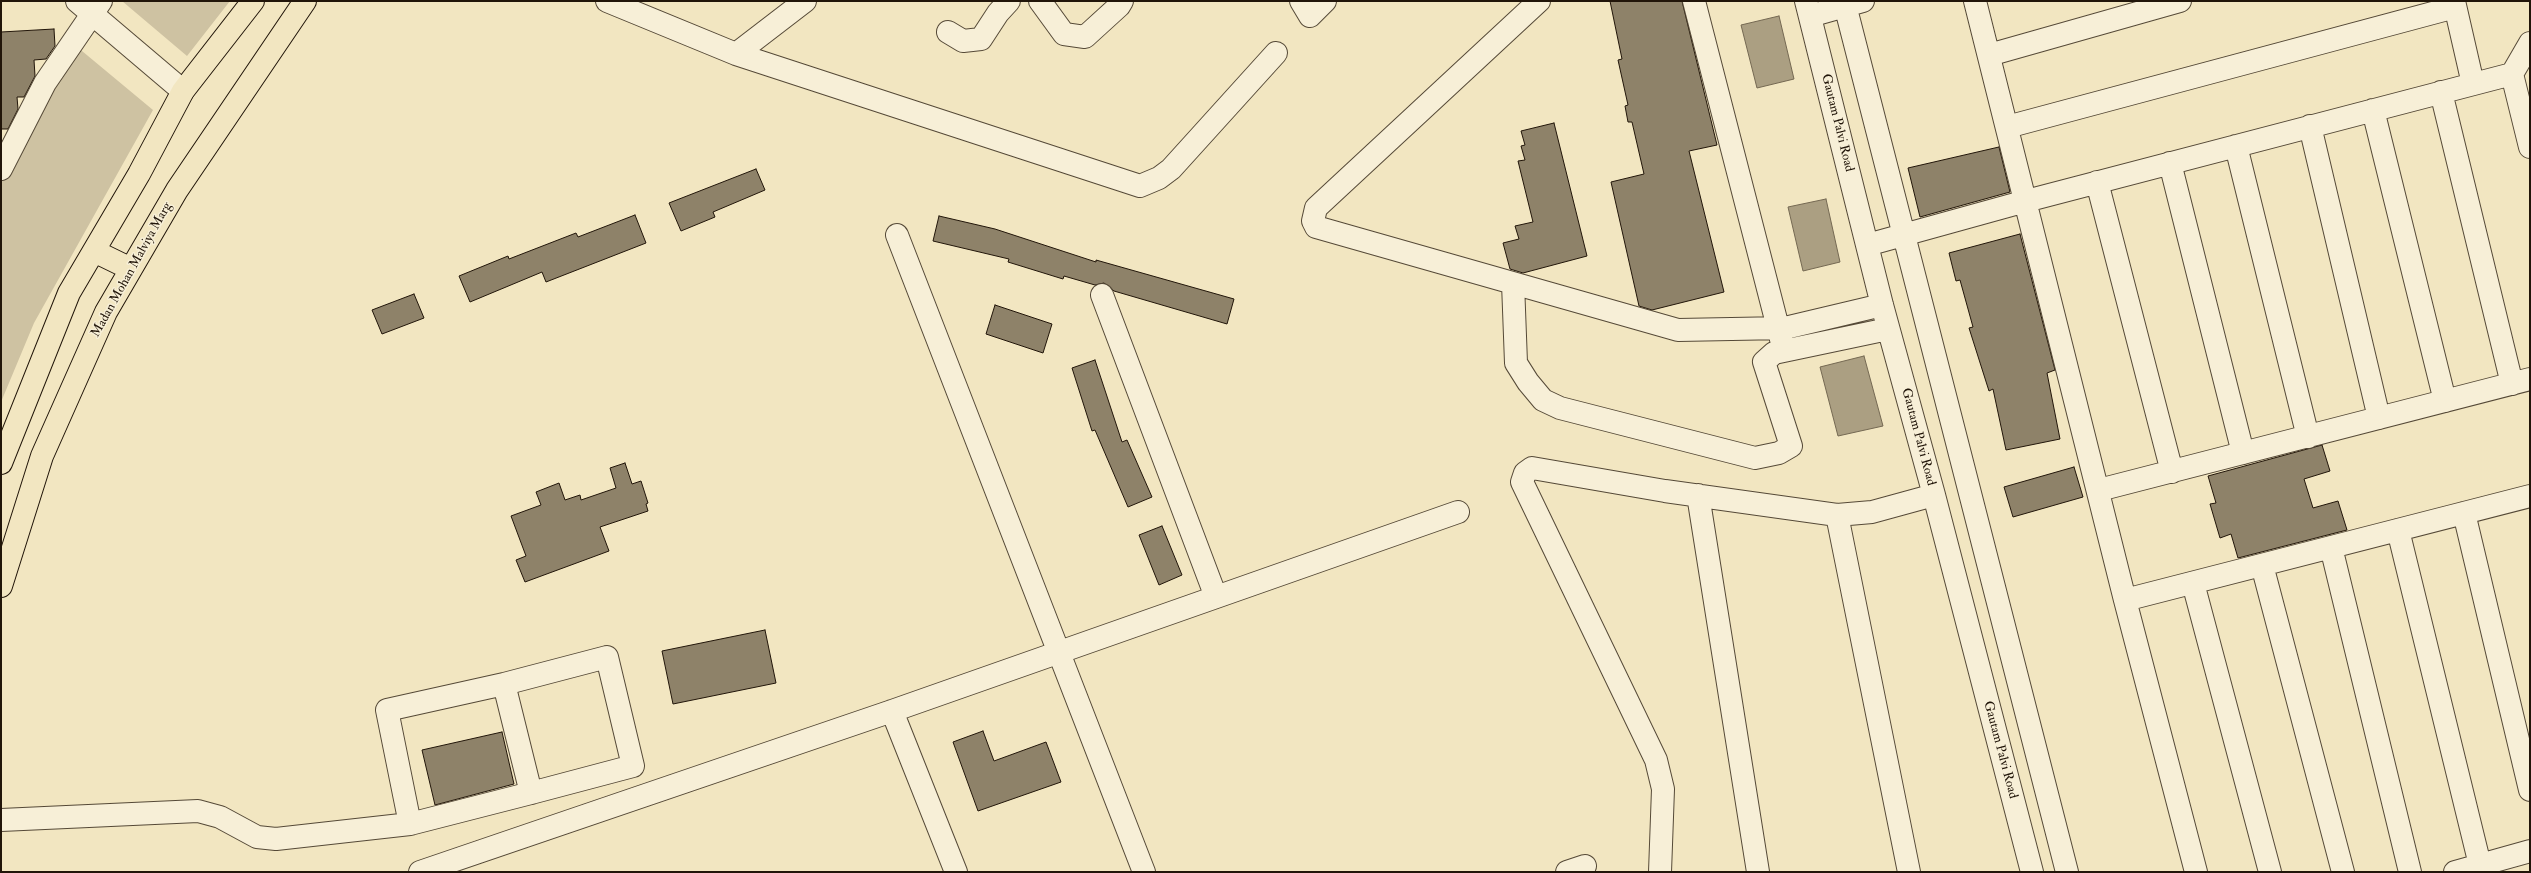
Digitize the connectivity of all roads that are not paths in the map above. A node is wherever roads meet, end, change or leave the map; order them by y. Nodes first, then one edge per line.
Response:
1 (253, 1) edge
2 (305, 1) edge
3 (607, 1) edge
4 (805, 1) edge
5 (1009, 1) edge
6 (1040, 1) edge
7 (1122, 1) edge
8 (1539, 1) edge
9 (1694, 1) edge
10 (1975, 1) edge
11 (2180, 1) edge
12 (1851, 3) edge
13 (2454, 4) edge
14 (90, 5) edge
15 (1808, 8) edge
16 (948, 32) dead end
17 (2530, 43) edge
18 (1276, 53) dead end
19 (736, 54) junction
20 (1989, 55) junction
21 (2512, 74) junction
22 (2473, 84) junction
23 (183, 91) junction
24 (2441, 92) junction
25 (2372, 110) junction
26 (2310, 126) junction
27 (2007, 127) junction
28 (2236, 146) junction
29 (2530, 147) edge
30 (2170, 163) junction
31 (1, 169) edge
32 (2097, 182) junction
33 (2026, 201) junction
34 (1905, 234) junction
35 (897, 235) dead end
36 (1867, 245) junction
37 (94, 251) junction
38 (131, 268) junction
39 (1513, 283) junction
40 (1102, 294) dead end
41 (1882, 305) junction
42 (1779, 328) junction
43 (1888, 329) junction
44 (1784, 351) junction
45 (2521, 381) edge
46 (2445, 401) junction
47 (2379, 418) junction
48 (2308, 437) junction
49 (2243, 453) junction
50 (1, 463) edge
51 (2172, 472) junction
52 (2099, 490) junction
53 (1698, 495) junction
54 (1934, 495) junction
55 (2530, 496) edge
56 (1458, 512) dead end
57 (2464, 513) junction
58 (1837, 515) junction
59 (2398, 530) junction
60 (2331, 547) junction
61 (2262, 565) junction
62 (2193, 583) junction
63 (1, 586) edge
64 (1216, 597) junction
65 (2125, 600) junction
66 (1059, 652) junction
67 (504, 684) junction
68 (892, 711) junction
69 (2528, 776) edge
70 (531, 793) junction
71 (1, 820) edge
72 (410, 824) junction
73 (2530, 851) edge
74 (2480, 865) junction
75 (420, 872) edge
76 (956, 872) edge
77 (1144, 872) edge
78 (1660, 872) edge
79 (1758, 872) edge
80 (1909, 872) edge
81 (2032, 872) edge
82 (2067, 872) edge
83 (2196, 872) edge
84 (2270, 872) edge
85 (2343, 872) edge
86 (2410, 872) edge
87 (2455, 872) edge

1 - 23 main road
2 - 38 main road, Madan Mohan Malviya Marg
3 - 19 street
4 - 19 street
5 - 16 street
6 - 7 street
8 - 39 street
9 - 42 street
10 - 20 street
11 - 20 street
12 - 15 street
12 - 34 street
13 - 22 street
13 - 27 street
14 - 23 street
14 - 31 street
15 - 36 street, Gautam Palvi Road
17 - 21 street
18 - 19 street
20 - 27 street
21 - 22 street
21 - 29 street
22 - 24 street
23 - 37 main road
24 - 25 street
24 - 45 street
25 - 26 street
25 - 46 street
26 - 28 street
26 - 47 street
27 - 33 street
28 - 30 street
28 - 48 street
30 - 32 street
30 - 49 street
32 - 33 street
32 - 51 street
33 - 34 street
33 - 52 street
34 - 36 street
34 - 82 street
35 - 66 street
36 - 41 street, Gautam Palvi Road
37 - 38 main road
37 - 50 main road
38 - 63 main road, Madan Mohan Malviya Marg
39 - 42 street
39 - 44 street
40 - 64 street
41 - 42 street
41 - 43 street, Gautam Palvi Road
42 - 44 street
43 - 44 street
43 - 54 street, Gautam Palvi Road
45 - 46 street
46 - 47 street
47 - 48 street
48 - 49 street
49 - 51 street
51 - 52 street
52 - 65 street
53 - 58 street
53 - 78 street
53 - 79 street
54 - 58 street
54 - 81 street, Gautam Palvi Road
55 - 57 street
56 - 64 street
57 - 59 street
57 - 69 street
58 - 80 street
59 - 60 street
59 - 74 street
60 - 61 street
60 - 86 street
61 - 62 street
61 - 85 street
62 - 65 street
62 - 84 street
64 - 66 street
65 - 83 street
66 - 68 street
66 - 77 street
67 - 70 street
67 - 70 street
67 - 72 street
68 - 75 street
68 - 76 street
70 - 72 street
71 - 72 street
73 - 74 street
74 - 87 street

